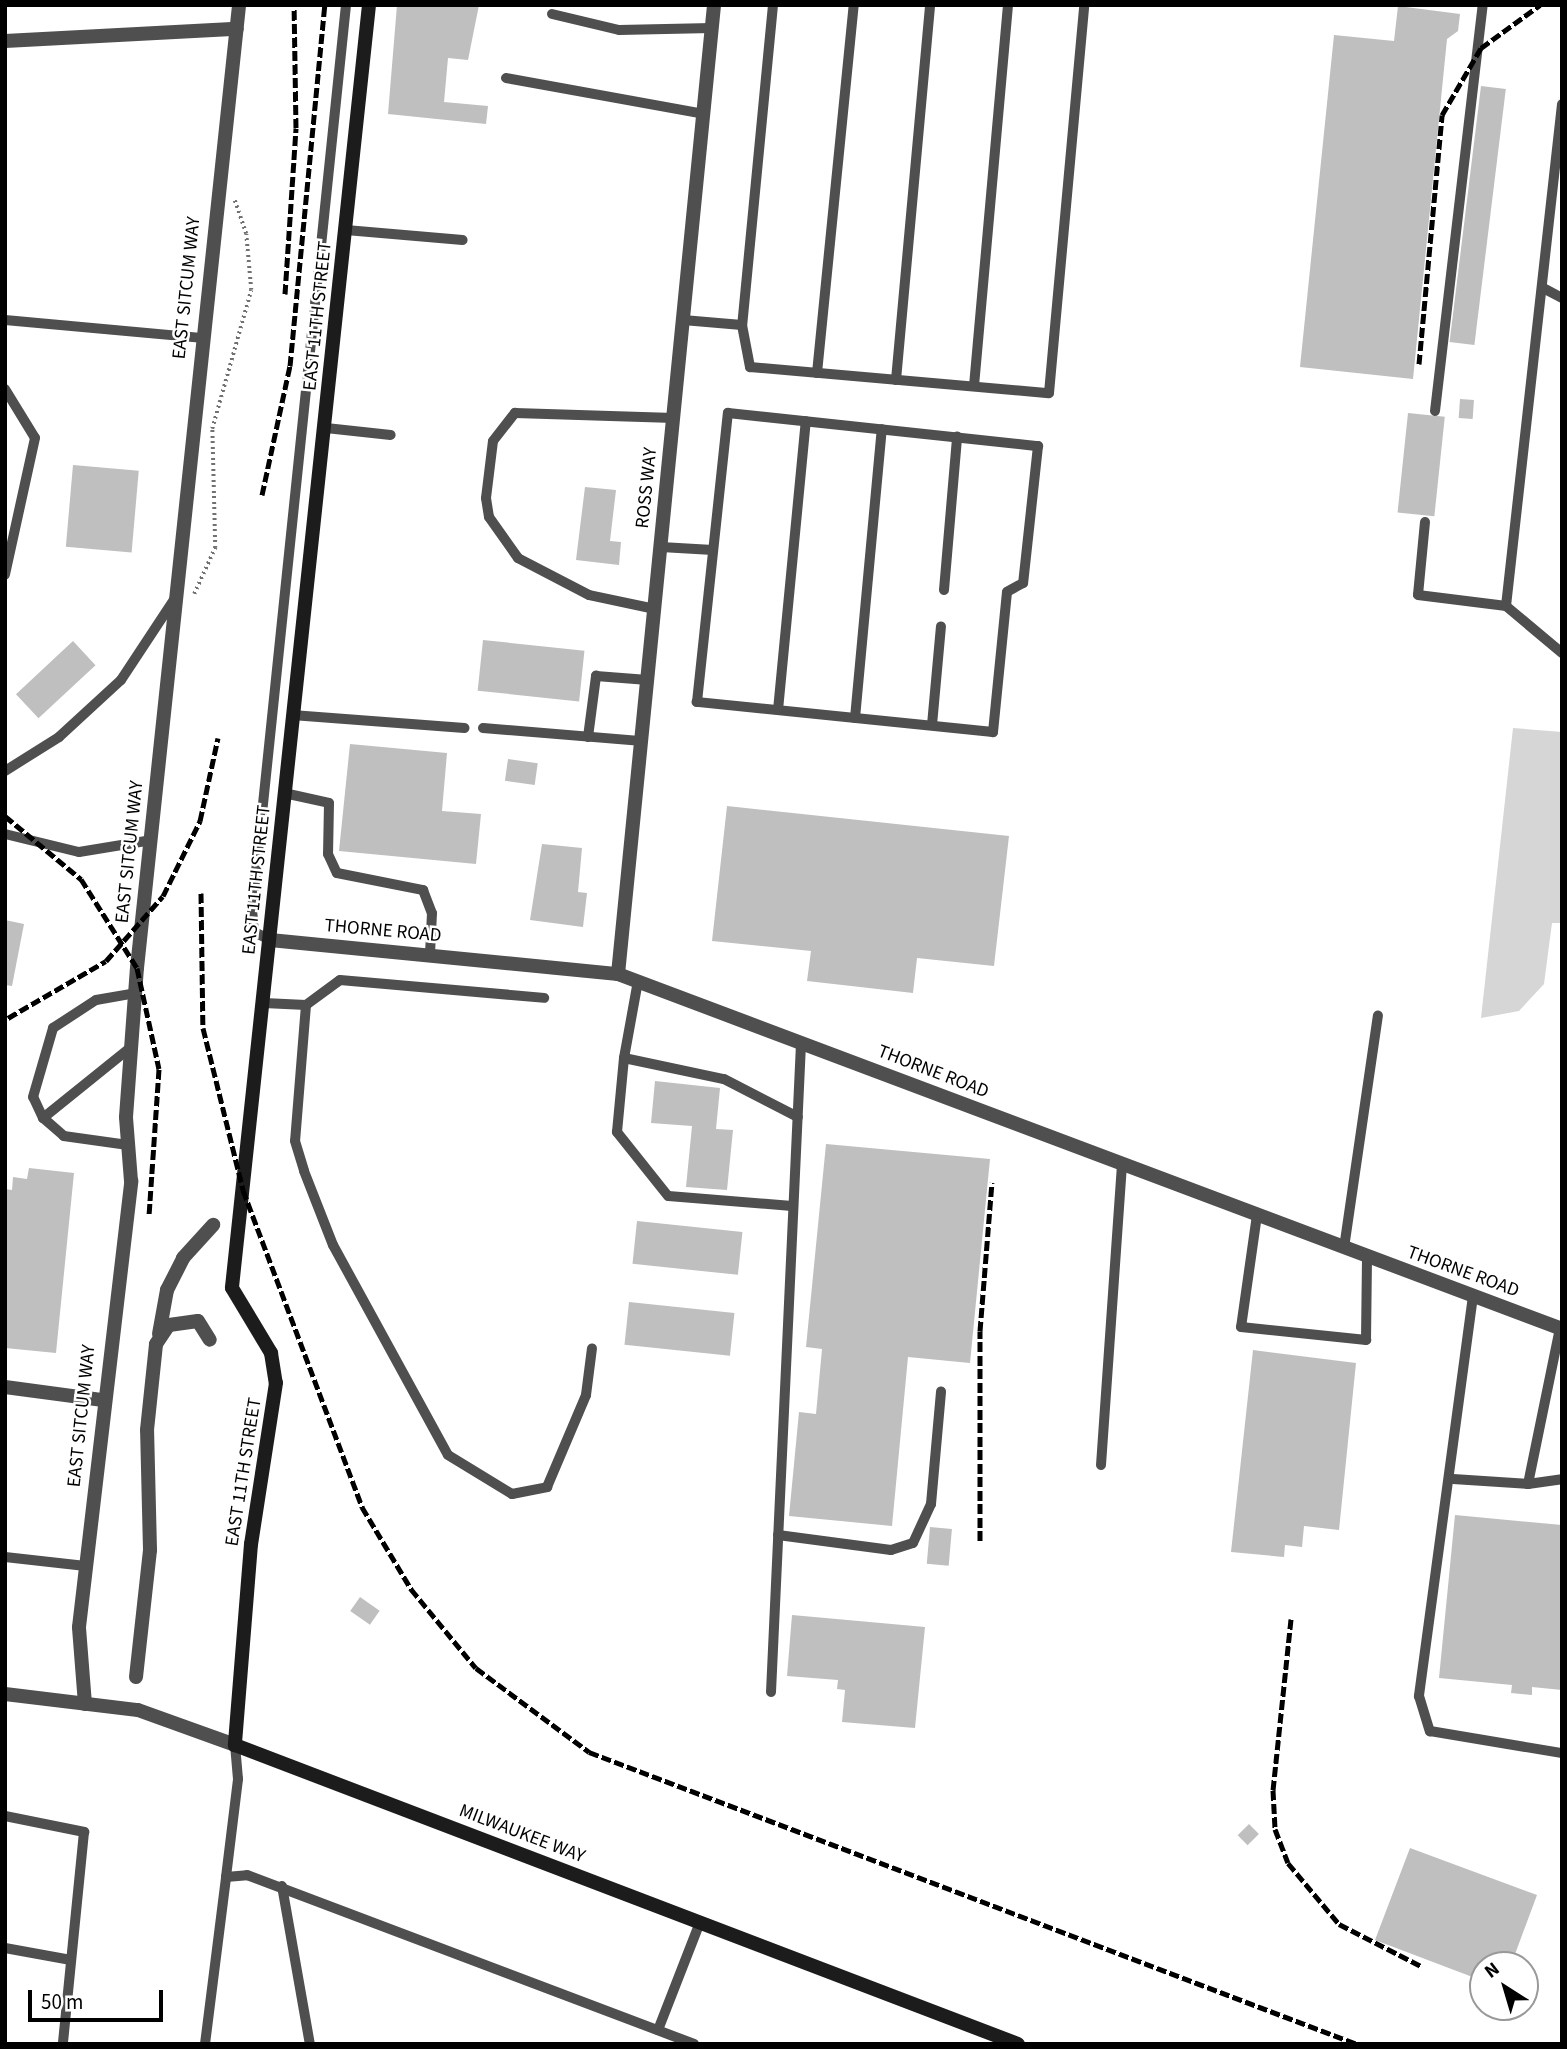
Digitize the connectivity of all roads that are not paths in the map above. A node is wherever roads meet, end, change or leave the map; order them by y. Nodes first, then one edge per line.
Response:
1 (239, 5) edge
2 (346, 5) edge
3 (369, 5) edge
4 (714, 5) edge
5 (774, 5) edge
6 (854, 5) edge
7 (930, 5) edge
8 (1009, 5) edge
9 (1084, 5) edge
10 (1483, 5) edge
11 (552, 14) dead end
12 (712, 28) junction
13 (237, 29) junction
14 (5, 41) edge
15 (506, 78) dead end
16 (1562, 104) edge
17 (704, 114) junction
18 (346, 230) junction
19 (463, 240) dead end
20 (1545, 289) junction
21 (1562, 298) edge
22 (5, 320) edge
23 (683, 320) junction
24 (742, 325) junction
25 (201, 338) junction
26 (817, 373) junction
27 (896, 380) junction
28 (974, 386) junction
29 (5, 389) edge
30 (1435, 411) dead end
31 (674, 418) junction
32 (806, 421) junction
33 (326, 428) junction
34 (882, 429) junction
35 (391, 435) dead end
36 (957, 438) junction
37 (1425, 522) dead end
38 (661, 547) junction
39 (713, 550) junction
40 (7, 556) edge
41 (5, 575) edge
42 (944, 590) dead end
43 (182, 599) junction
44 (1506, 606) junction
45 (655, 609) junction
46 (941, 626) dead end
47 (1562, 653) edge
48 (648, 680) junction
49 (778, 710) junction
50 (292, 715) junction
51 (855, 718) junction
52 (932, 725) junction
53 (466, 728) dead end
54 (483, 728) dead end
55 (588, 737) junction
56 (642, 741) junction
57 (5, 771) edge
58 (284, 793) junction
59 (5, 834) edge
60 (152, 840) junction
61 (270, 940) junction
62 (430, 954) junction
63 (618, 974) junction
64 (638, 981) junction
65 (135, 993) junction
66 (544, 998) dead end
67 (264, 1003) junction
68 (306, 1005) junction
69 (1378, 1015) dead end
70 (801, 1043) junction
71 (131, 1048) junction
72 (624, 1058) junction
73 (797, 1117) junction
74 (43, 1118) junction
75 (128, 1145) junction
76 (1122, 1164) junction
77 (792, 1206) junction
78 (1257, 1215) junction
79 (214, 1225) dead end
80 (1345, 1248) junction
81 (1367, 1256) junction
82 (1473, 1296) junction
83 (1561, 1329) edge
84 (159, 1334) junction
85 (210, 1340) dead end
86 (592, 1348) dead end
87 (5, 1387) edge
88 (941, 1391) dead end
89 (103, 1400) junction
90 (1101, 1465) dead end
91 (1453, 1479) junction
92 (1562, 1479) edge
93 (1528, 1484) junction
94 (778, 1535) junction
95 (5, 1557) edge
96 (85, 1566) junction
97 (136, 1678) dead end
98 (771, 1692) dead end
99 (5, 1694) edge
100 (85, 1704) junction
101 (236, 1745) junction
102 (1562, 1754) edge
103 (5, 1816) edge
104 (226, 1877) junction
105 (282, 1886) junction
106 (700, 1922) junction
107 (5, 1948) edge
108 (71, 1960) junction
109 (658, 2030) junction
110 (207, 2043) edge
111 (63, 2044) edge
112 (310, 2044) edge
113 (694, 2044) edge
114 (1018, 2044) edge

1 - 13 street, EAST SITCUM WAY
2 - 61 lane
3 - 18 street, EAST 11TH STREET
4 - 12 street, ROSS WAY
5 - 24 lane
6 - 26 lane
7 - 27 lane
8 - 28 lane
9 - 28 lane
10 - 30 lane
11 - 12 lane
12 - 17 street, ROSS WAY
13 - 14 street
13 - 25 street, EAST SITCUM WAY
15 - 17 lane
16 - 20 lane
17 - 23 street, ROSS WAY
18 - 19 lane
18 - 33 street, EAST 11TH STREET
20 - 21 lane
20 - 44 lane
22 - 25 lane
23 - 24 lane
23 - 31 street, ROSS WAY
24 - 26 lane
25 - 43 street, EAST SITCUM WAY
26 - 27 lane
27 - 28 lane
29 - 40 lane
31 - 38 street, ROSS WAY
31 - 45 lane
32 - 34 lane
32 - 39 lane
32 - 49 lane
33 - 35 lane
33 - 50 street, EAST 11TH STREET
34 - 36 lane
34 - 51 lane
36 - 42 lane
36 - 52 lane
37 - 44 lane
38 - 39 lane
38 - 45 street, ROSS WAY
39 - 49 lane
40 - 41 lane
43 - 57 lane
43 - 60 street, EAST SITCUM WAY
44 - 47 lane
45 - 48 street, ROSS WAY
46 - 52 lane
48 - 55 lane
48 - 56 street, ROSS WAY
49 - 51 lane
50 - 53 lane
50 - 58 street, EAST 11TH STREET
51 - 52 lane
54 - 55 lane
55 - 56 lane
56 - 63 street, ROSS WAY
58 - 61 street, EAST 11TH STREET
58 - 62 lane
59 - 60 lane
60 - 65 street, EAST SITCUM WAY
61 - 62 street, THORNE ROAD
61 - 67 street, EAST 11TH STREET
62 - 63 street, THORNE ROAD
63 - 64 street, THORNE ROAD
64 - 70 street, THORNE ROAD
64 - 72 lane
65 - 71 street, EAST SITCUM WAY
65 - 74 lane
66 - 68 lane
67 - 68 lane
67 - 101 street, EAST 11TH STREET
68 - 86 lane
69 - 80 lane
70 - 73 lane
70 - 76 street, THORNE ROAD
71 - 74 lane
71 - 75 street, EAST SITCUM WAY
72 - 73 lane
72 - 77 lane
73 - 77 lane
74 - 75 lane
75 - 89 street, EAST SITCUM WAY
76 - 78 street, THORNE ROAD
76 - 90 lane
77 - 94 lane
78 - 80 street, THORNE ROAD
78 - 81 lane
79 - 84 street
80 - 81 street, THORNE ROAD
81 - 82 street, THORNE ROAD
82 - 83 street, THORNE ROAD
82 - 91 lane
83 - 93 lane
84 - 85 street
84 - 97 street
87 - 89 street
88 - 94 lane
89 - 96 street, EAST SITCUM WAY
91 - 93 lane
91 - 102 lane
92 - 93 lane
94 - 98 lane
95 - 96 lane
96 - 100 street, EAST SITCUM WAY
99 - 100 street, MILWAUKEE WAY
100 - 101 street, MILWAUKEE WAY
101 - 104 lane
101 - 106 street, MILWAUKEE WAY
103 - 108 lane
104 - 105 lane
104 - 110 lane
105 - 109 lane
105 - 112 lane
106 - 109 lane
106 - 114 street, MILWAUKEE WAY
107 - 108 lane
108 - 111 lane
109 - 113 lane

